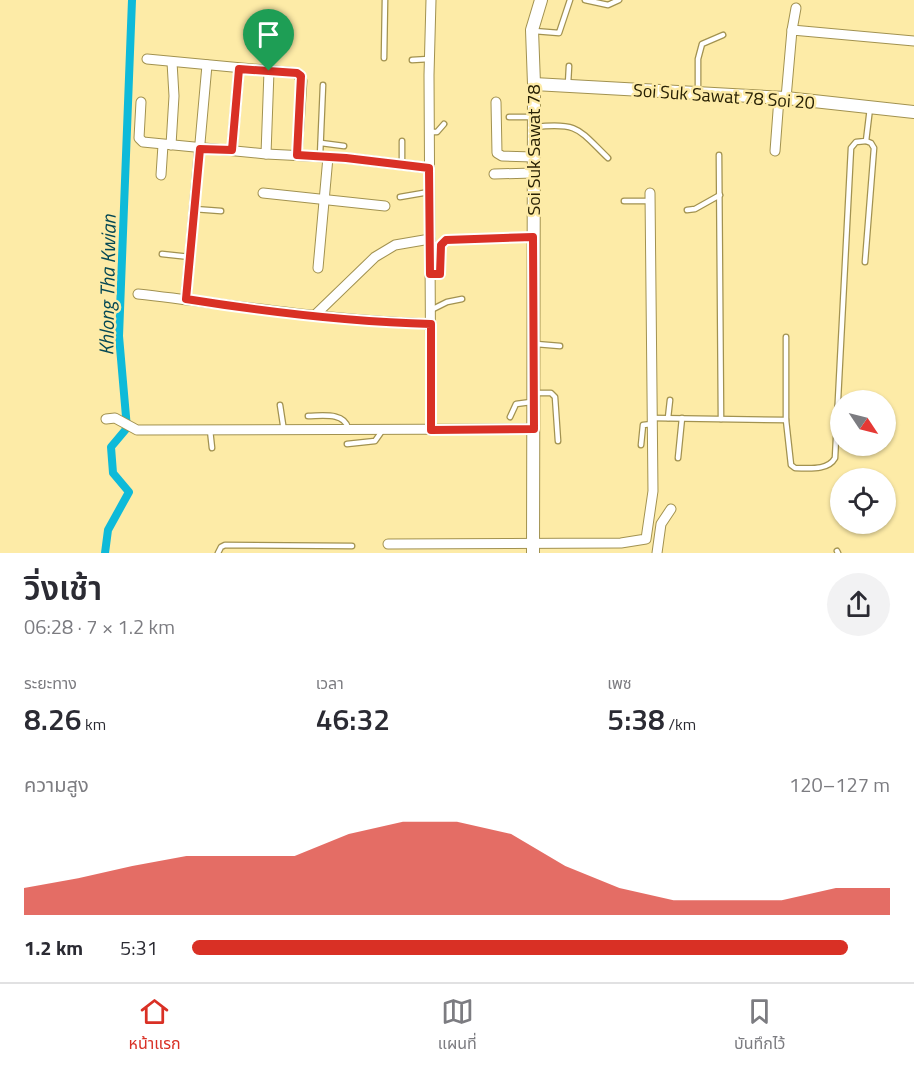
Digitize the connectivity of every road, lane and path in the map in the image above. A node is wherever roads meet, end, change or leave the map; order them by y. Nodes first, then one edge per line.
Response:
1 (385, 0) edge
2 (431, 0) edge
3 (541, 0) edge
4 (570, 0) edge
5 (585, 0) edge
6 (619, 0) edge
7 (796, 9) dead end
8 (532, 30) junction
9 (792, 30) junction
10 (723, 35) dead end
11 (914, 41) edge
12 (384, 58) dead end
13 (147, 59) dead end
14 (412, 60) dead end
15 (429, 60) junction
16 (172, 62) junction
17 (207, 64) junction
18 (569, 66) dead end
19 (239, 69) junction
20 (269, 71) junction
21 (534, 84) junction
22 (323, 85) dead end
23 (568, 85) junction
24 (698, 92) junction
25 (782, 98) junction
26 (141, 102) dead end
27 (496, 102) dead end
28 (870, 108) junction
29 (914, 112) edge
30 (509, 117) dead end
31 (533, 122) junction
32 (444, 124) dead end
33 (429, 132) junction
34 (402, 141) dead end
35 (866, 141) junction
36 (321, 143) junction
37 (167, 145) junction
38 (344, 146) dead end
39 (200, 149) junction
40 (232, 150) junction
41 (775, 152) dead end
42 (266, 154) junction
43 (297, 155) junction
44 (720, 155) dead end
45 (324, 156) junction
46 (533, 157) junction
47 (608, 158) dead end
48 (402, 165) junction
49 (429, 168) junction
50 (533, 173) junction
51 (494, 174) dead end
52 (161, 175) dead end
53 (429, 192) junction
54 (263, 193) dead end
55 (720, 195) junction
56 (400, 197) dead end
57 (650, 197) joint
58 (324, 200) junction
59 (624, 201) dead end
60 (385, 206) dead end
61 (195, 209) junction
62 (687, 210) dead end
63 (221, 211) dead end
64 (533, 237) junction
65 (430, 239) junction
66 (162, 254) dead end
67 (190, 256) junction
68 (865, 262) dead end
69 (318, 268) dead end
70 (430, 274) junction
71 (138, 294) dead end
72 (186, 299) junction
73 (462, 299) dead end
74 (430, 311) junction
75 (314, 316) junction
76 (431, 324) junction
77 (786, 337) dead end
78 (534, 344) junction
79 (560, 346) dead end
80 (534, 398) junction
81 (670, 400) dead end
82 (280, 405) dead end
83 (308, 416) dead end
84 (510, 417) dead end
85 (110, 418) dead end
86 (668, 418) junction
87 (682, 418) junction
88 (721, 419) junction
89 (786, 420) junction
90 (652, 421) junction
91 (534, 429) junction
92 (210, 430) junction
93 (431, 430) junction
94 (284, 431) junction
95 (349, 431) junction
96 (382, 431) junction
97 (558, 441) dead end
98 (347, 444) dead end
99 (640, 445) dead end
100 (212, 448) dead end
101 (678, 458) dead end
102 (671, 509) dead end
103 (646, 539) junction
104 (388, 544) dead end
105 (352, 546) dead end
106 (621, 548) edge
107 (658, 548) edge
108 (533, 549) edge
109 (218, 553) edge

1 - 12 lane
2 - 15 street
3 - 8 street, Soi Suk Sawat 78
4 - 8 lane
5 - 6 lane
7 - 9 street
8 - 21 street, Soi Suk Sawat 78
9 - 11 street
9 - 25 street
10 - 24 lane
13 - 16 street
14 - 15 lane
15 - 33 street
16 - 17 street
16 - 37 street
17 - 19 street
17 - 39 street
18 - 23 lane
19 - 20 street
19 - 40 street
20 - 42 street
20 - 43 street
21 - 23 street, Soi Suk Sawat 78 Soi 20
21 - 31 street, Soi Suk Sawat 78
22 - 36 lane
23 - 24 street, Soi Suk Sawat 78 Soi 20
24 - 25 street, Soi Suk Sawat 78 Soi 20
25 - 28 street, Soi Suk Sawat 78 Soi 20
25 - 41 street
26 - 37 street
27 - 46 street
28 - 29 street, Soi Suk Sawat 78 Soi 20
28 - 35 lane
30 - 31 lane
31 - 46 street, Soi Suk Sawat 78
31 - 47 lane
32 - 33 lane
33 - 49 street
34 - 48 lane
35 - 68 lane
35 - 89 lane
36 - 38 lane
36 - 45 lane
37 - 39 street
37 - 52 street
39 - 40 street
39 - 61 street
40 - 42 street
42 - 43 street
43 - 45 street
44 - 55 lane
45 - 48 street
45 - 58 street
46 - 50 street, Soi Suk Sawat 78
48 - 49 street
49 - 53 street
50 - 51 street
50 - 64 street, Soi Suk Sawat 78
53 - 56 lane
53 - 65 street
54 - 58 street
55 - 62 lane
55 - 88 lane
57 - 59 lane
57 - 90 street
58 - 60 street
58 - 69 street
61 - 63 lane
61 - 67 street
64 - 70 lane
64 - 78 street, Soi Suk Sawat 78
65 - 70 street
65 - 75 street
66 - 67 lane
67 - 72 street
70 - 74 street
71 - 72 street
72 - 75 street
73 - 74 lane
74 - 76 street
75 - 76 street
76 - 93 street
77 - 89 lane
78 - 79 lane
78 - 80 street, Soi Suk Sawat 78
80 - 84 lane
80 - 91 street, Soi Suk Sawat 78
80 - 97 lane
81 - 86 lane
82 - 94 lane
83 - 95 lane
85 - 92 street
86 - 87 lane
86 - 90 lane
87 - 88 lane
87 - 101 lane
88 - 89 lane
90 - 99 lane
90 - 103 street
91 - 93 street
91 - 108 street, Soi Suk Sawat 78
92 - 94 street
92 - 100 lane
93 - 96 street
94 - 95 street
95 - 96 street
96 - 98 lane
102 - 107 street
103 - 106 street
103 - 107 street
104 - 108 street
105 - 109 lane
106 - 108 street

